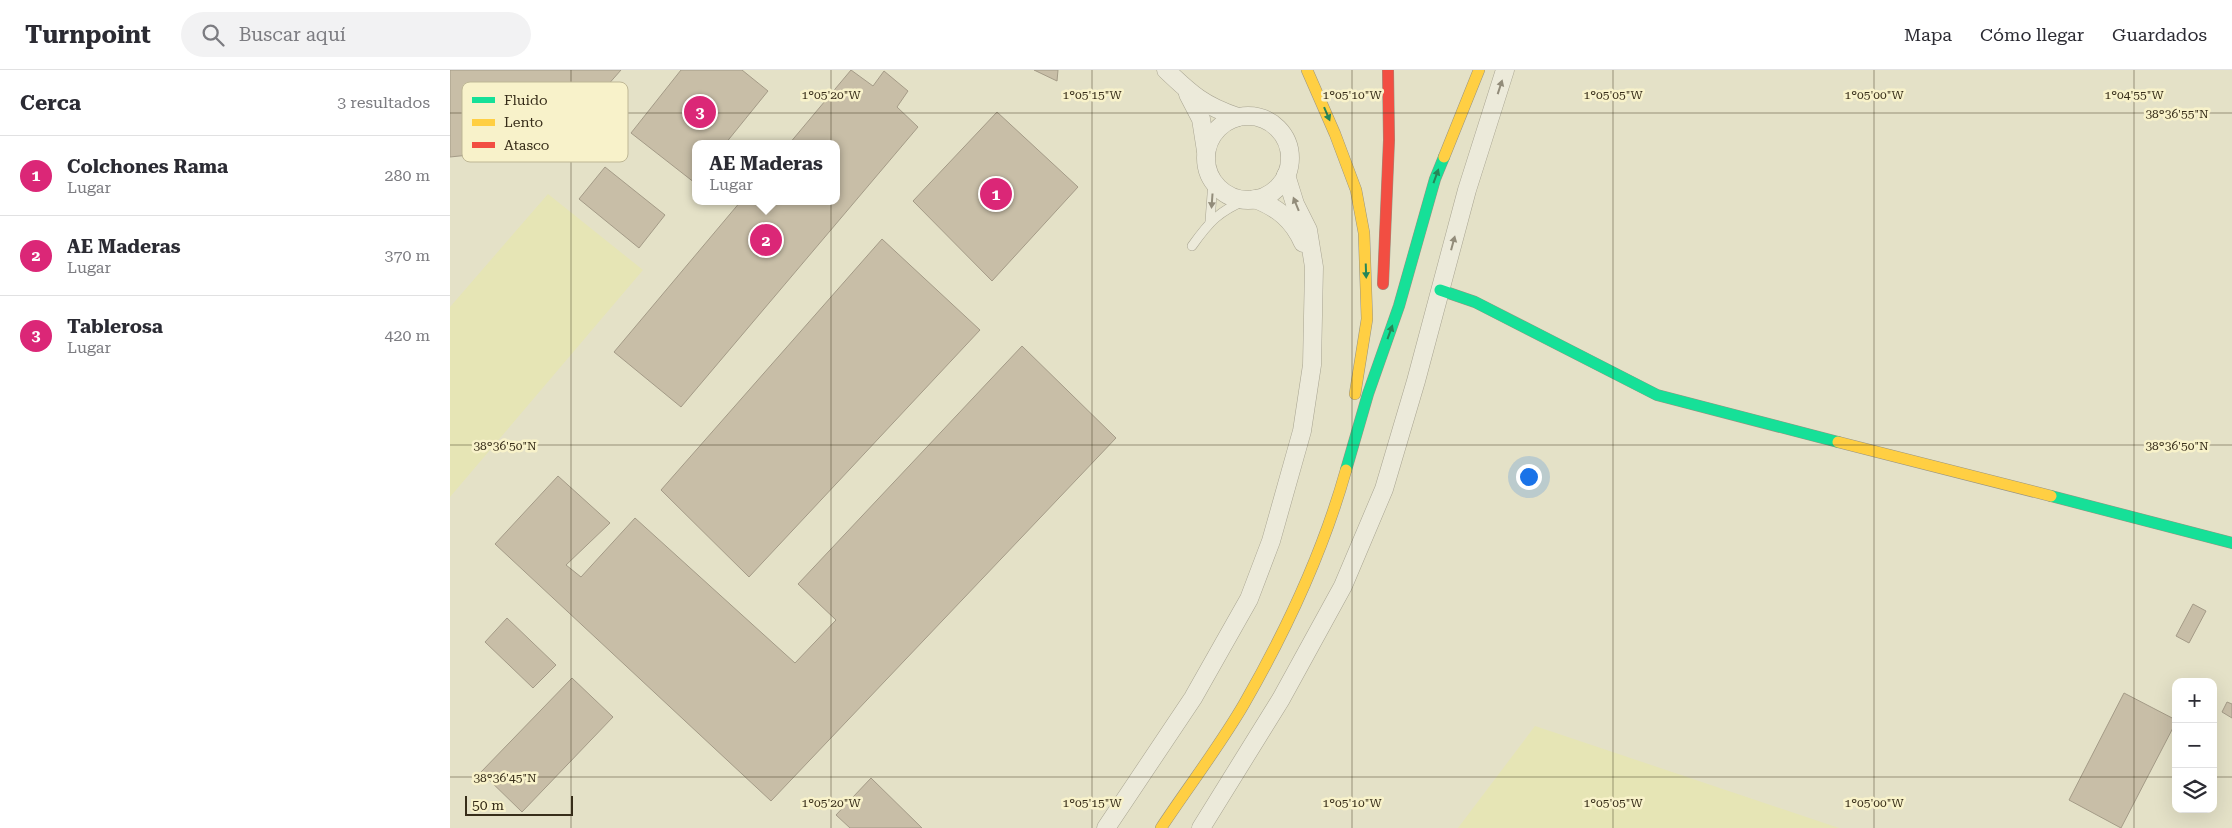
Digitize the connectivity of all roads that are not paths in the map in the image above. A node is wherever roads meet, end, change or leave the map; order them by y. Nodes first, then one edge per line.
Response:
1 (1166, 70) edge
2 (1307, 70) edge
3 (1388, 70) edge
4 (1479, 70) edge
5 (1505, 70) edge
6 (1185, 89) junction
7 (1238, 117) junction
8 (1206, 151) junction
9 (1286, 175) junction
10 (1213, 181) junction
11 (1251, 200) junction
12 (1210, 221) junction
13 (1192, 246) dead end
14 (1314, 267) junction
15 (1440, 290) junction
16 (1381, 294) dead end
17 (1379, 313) dead end
18 (1368, 394) junction
19 (1344, 478) junction
20 (2232, 543) edge
21 (1106, 828) edge
22 (1161, 828) edge
23 (1201, 828) edge

1 - 6 street
2 -> 19 main road
3 - 16 main road
18 -> 4 main road
15 -> 5 street
6 - 7 street
6 - 8 street
7 - 8 street
7 - 9 street
8 - 10 street
9 - 11 street
14 -> 9 street
10 - 11 street
10 -> 12 lane
11 - 12 lane
11 - 14 street
12 - 13 lane
14 - 21 street
15 - 20 main road
15 - 23 street
17 - 18 main road
18 - 19 main road
19 - 22 main road

